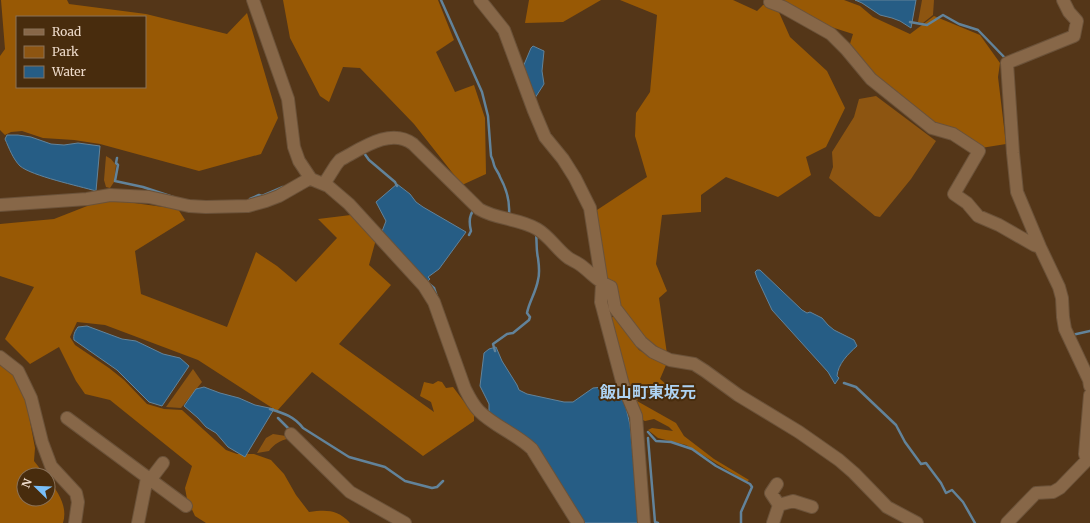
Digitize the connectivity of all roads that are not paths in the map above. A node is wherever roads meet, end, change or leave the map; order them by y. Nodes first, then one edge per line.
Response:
1 (253, 0) edge
2 (480, 0) edge
3 (1063, 0) edge
4 (770, 2) dead end
5 (311, 179) junction
6 (324, 184) junction
7 (0, 205) edge
8 (1040, 247) junction
9 (602, 284) junction
10 (0, 357) edge
11 (1090, 386) edge
12 (1090, 395) edge
13 (67, 418) dead end
14 (291, 434) dead end
15 (1088, 458) edge
16 (163, 463) dead end
17 (149, 479) junction
18 (777, 484) dead end
19 (778, 505) junction
20 (186, 506) dead end
21 (812, 507) dead end
22 (75, 523) edge
23 (138, 523) edge
24 (405, 523) edge
25 (578, 523) edge
26 (644, 523) edge
27 (773, 523) edge
28 (917, 523) edge
29 (1007, 523) edge

1 - 5 street
2 - 9 street
3 - 8 street
4 - 8 street
5 - 6 street
5 - 7 street
6 - 9 street
6 - 25 street
8 - 11 street
9 - 26 street
9 - 28 street
10 - 22 street
12 - 15 street
13 - 17 street
14 - 24 street
15 - 29 street
16 - 17 street
17 - 20 street
17 - 23 street
18 - 19 street
19 - 21 street
19 - 27 street

